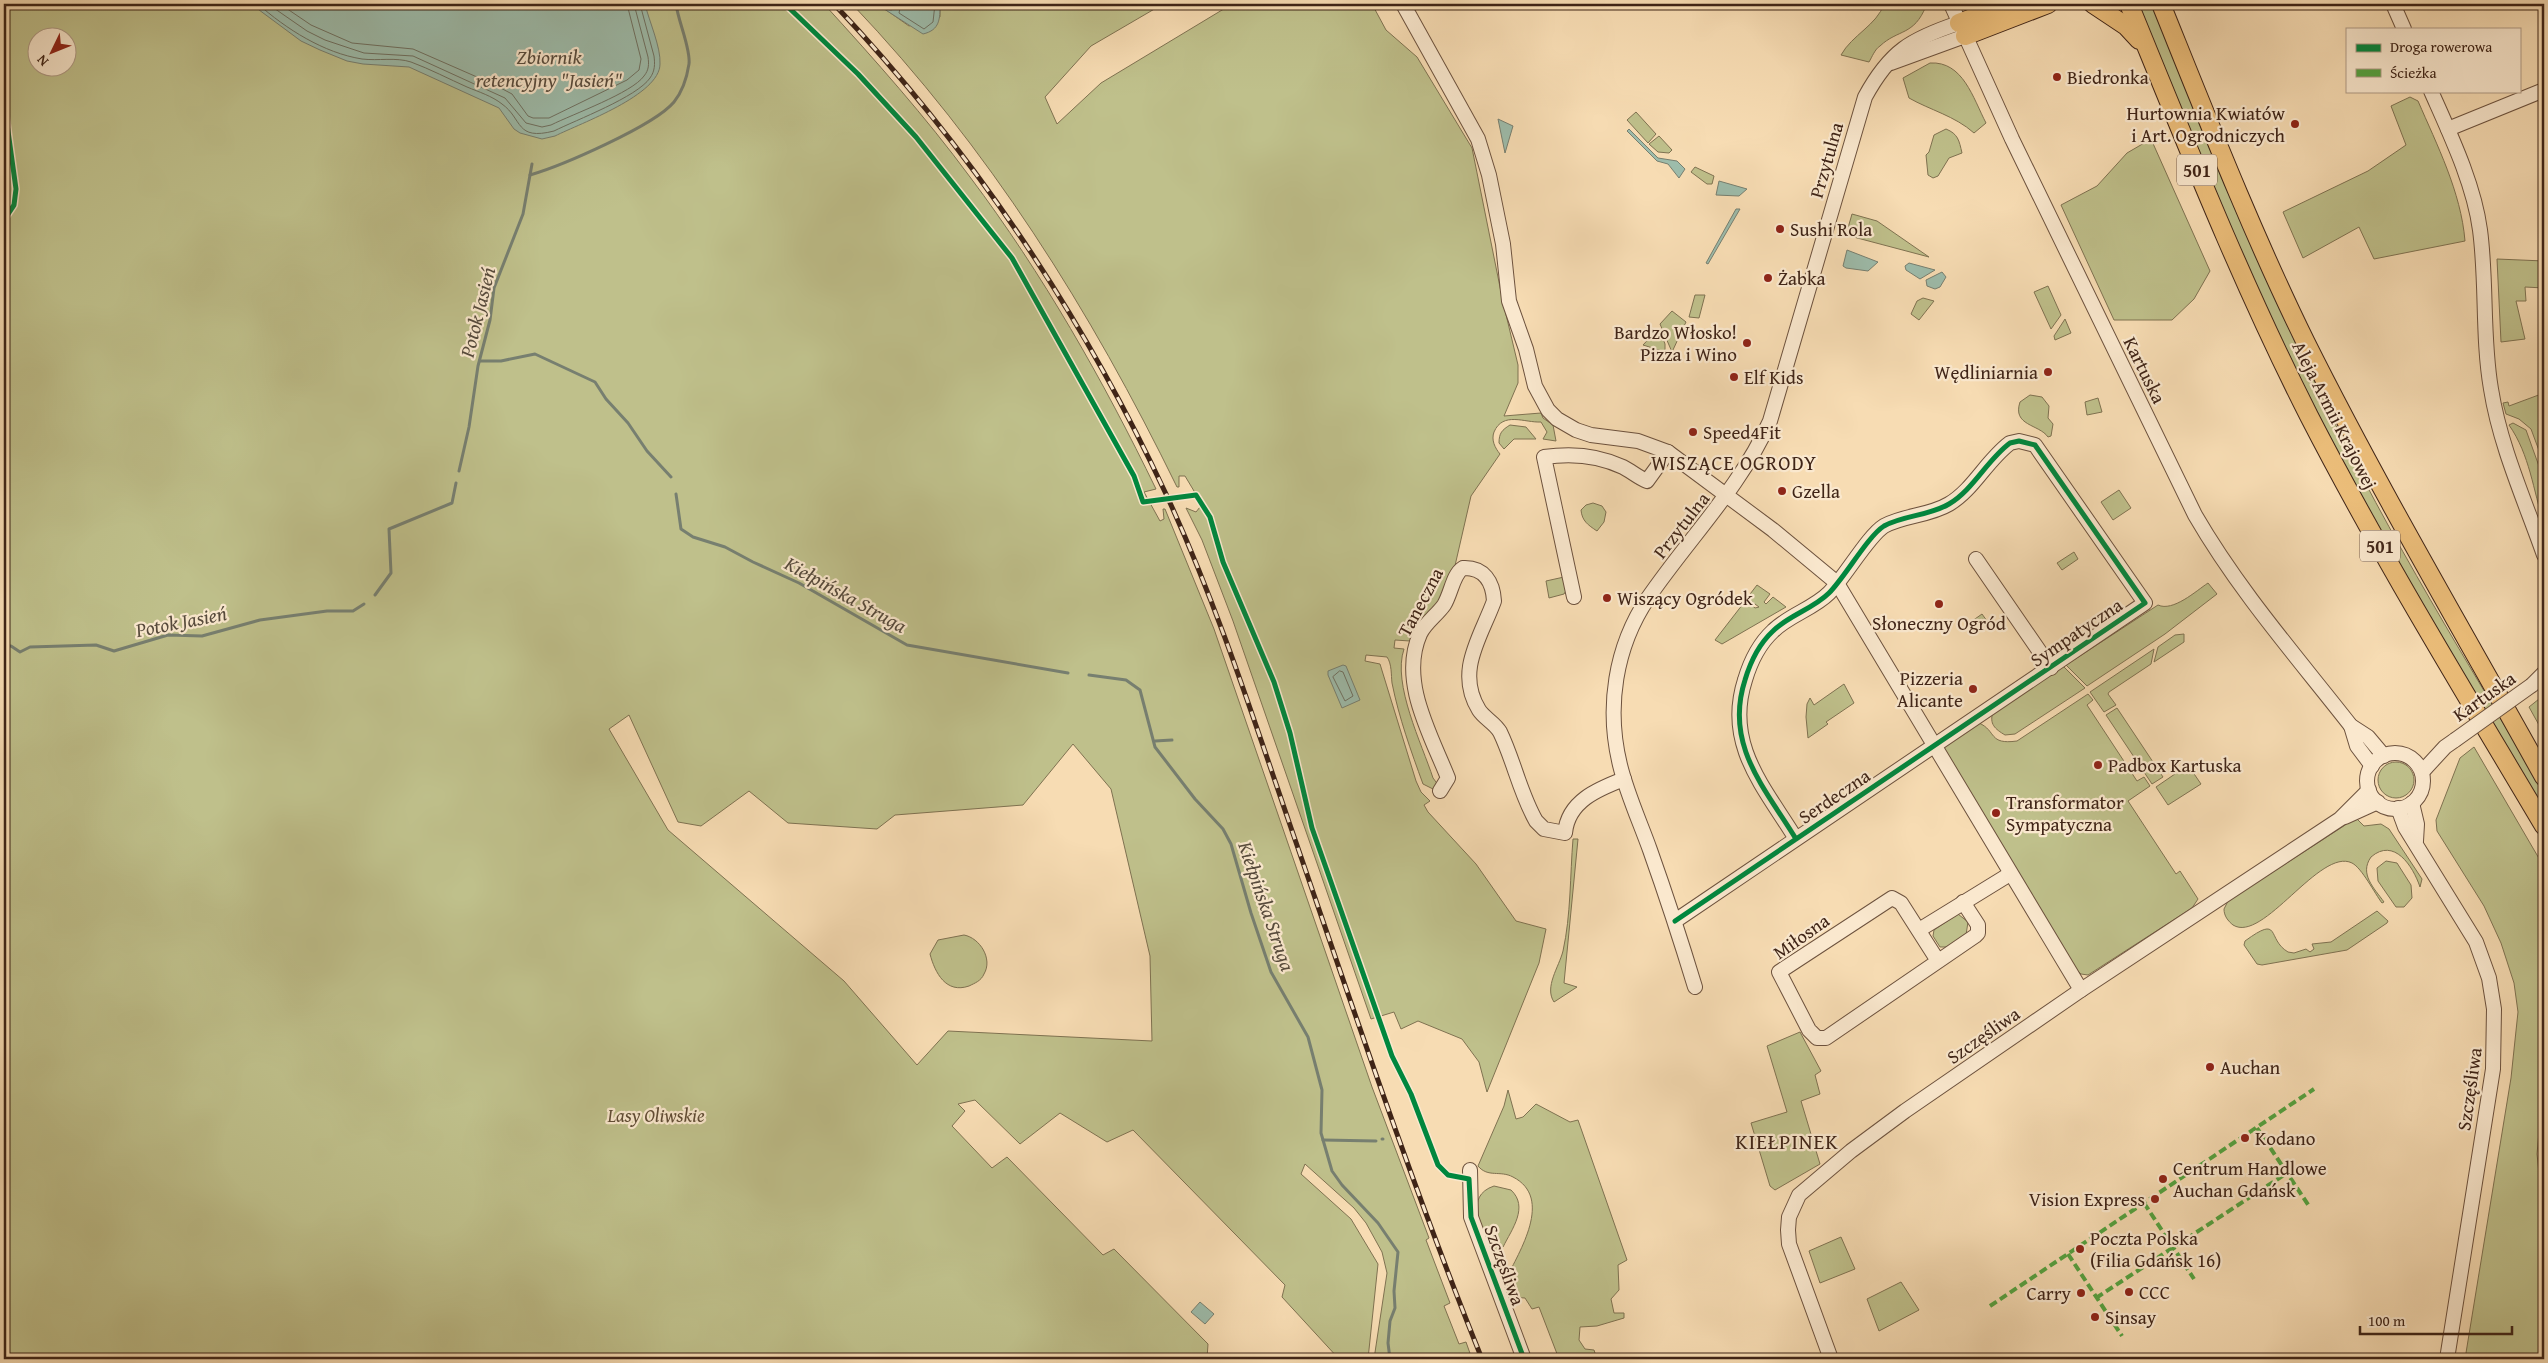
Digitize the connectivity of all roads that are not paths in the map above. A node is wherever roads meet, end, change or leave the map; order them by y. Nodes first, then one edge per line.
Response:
1 (1403, 4) edge
2 (1951, 4) edge
3 (2009, 4) edge
4 (2048, 4) edge
5 (2093, 4) edge
6 (2129, 4) edge
7 (2161, 4) edge
8 (2170, 4) edge
9 (2393, 4) edge
10 (2404, 28) edge
11 (1962, 29) junction
12 (2178, 46) junction
13 (2148, 50) junction
14 (2544, 90) edge
15 (2431, 92) edge
16 (2448, 129) junction
17 (1668, 452) junction
18 (1727, 496) junction
19 (2544, 555) edge
20 (1976, 559) dead end
21 (1838, 583) junction
22 (1574, 597) dead end
23 (2051, 668) junction
24 (2544, 673) edge
25 (2351, 726) junction
26 (2450, 743) junction
27 (1935, 745) junction
28 (2384, 756) junction
29 (2413, 760) junction
30 (2372, 766) junction
31 (2422, 772) junction
32 (2544, 777) edge
33 (1624, 779) junction
34 (2369, 790) junction
35 (1440, 791) dead end
36 (2378, 802) junction
37 (2412, 803) junction
38 (2398, 808) junction
39 (2340, 819) junction
40 (2544, 826) edge
41 (1796, 839) junction
42 (2416, 841) junction
43 (2010, 874) junction
44 (1963, 902) junction
45 (1675, 921) junction
46 (1919, 930) junction
47 (1938, 960) junction
48 (1695, 987) dead end
49 (2081, 990) junction
50 (1470, 1175) dead end
51 (1524, 1359) edge
52 (1831, 1359) edge
53 (2447, 1359) edge

1 - 17 street
2 - 11 street, Kartuska
3 - 11 main road
4 - 11 main road
5 - 13 main road
6 - 13 main road, Aleja Armii Krajowej / 501
7 - 12 main road, Aleja Armii Krajowej / 501
8 - 12 main road
9 - 10 street
11 - 18 street, Przytulna
11 - 25 street, Kartuska
12 - 32 main road, Aleja Armii Krajowej / 501
13 - 40 main road, Aleja Armii Krajowej / 501
14 - 16 street
15 - 16 street
16 - 19 street
17 - 18 street
17 - 22 street
18 - 21 street
18 - 33 street, Przytulna
20 - 23 street, Sympatyczna
21 - 23 street, Sympatyczna
21 - 27 street
21 - 41 street
23 - 27 street, Sympatyczna
24 - 26 street, Kartuska, bridge
25 - 28 street, Kartuska
25 - 30 street, Kartuska
26 - 29 street, Kartuska
26 - 31 street, Kartuska
27 - 41 street, Serdeczna
27 - 43 street
28 - 29 street
28 - 30 street
29 - 31 street
30 - 34 street
31 - 37 street
33 - 35 street, Taneczna
33 - 45 street, Przytulna
34 - 36 street
34 - 39 street, Szczęśliwa
36 - 38 street
36 - 39 street, Szczęśliwa
37 - 38 street
37 - 42 street, Szczęśliwa
38 - 42 street, Szczęśliwa
39 - 49 street, Szczęśliwa
41 - 45 street, Serdeczna
42 - 53 street, Szczęśliwa
43 - 44 street
43 - 49 street
44 - 46 street
44 - 47 street, Miłosna
45 - 48 street, Przytulna
46 - 47 street, Miłosna
46 - 47 street, Miłosna
49 - 52 street, Szczęśliwa
50 - 51 street, Szczęśliwa

